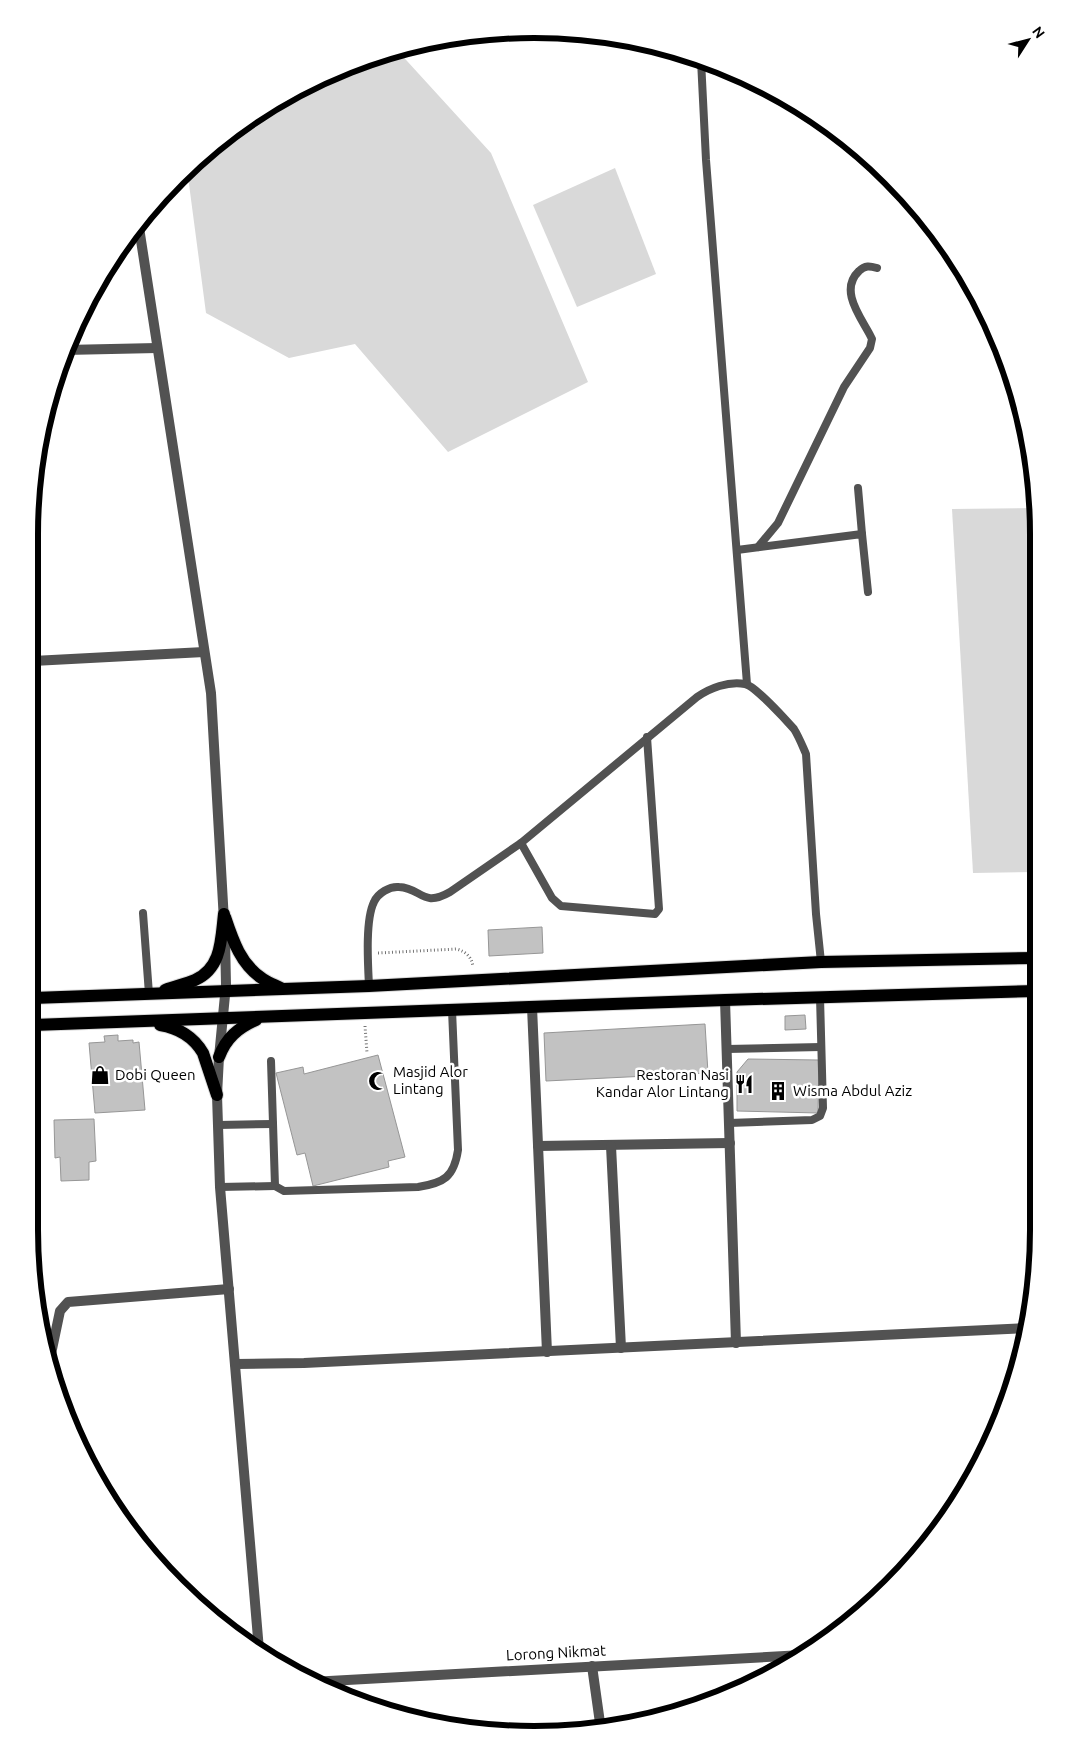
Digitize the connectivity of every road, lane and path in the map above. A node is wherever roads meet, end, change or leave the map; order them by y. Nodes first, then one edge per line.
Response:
1 (701, 67) edge
2 (140, 232) edge
3 (877, 268) dead end
4 (157, 348) junction
5 (73, 350) edge
6 (858, 488) dead end
7 (862, 534) junction
8 (758, 547) junction
9 (737, 550) junction
10 (868, 592) dead end
11 (204, 652) junction
12 (38, 661) edge
13 (747, 684) junction
14 (647, 738) junction
15 (521, 843) junction
16 (143, 913) dead end
17 (224, 914) junction
18 (367, 953) junction
19 (1030, 958) edge
20 (821, 962) junction
21 (474, 981) junction
22 (369, 986) junction
23 (283, 990) junction
24 (1030, 991) edge
25 (225, 992) junction
26 (152, 994) junction
27 (820, 997) junction
28 (38, 998) edge
29 (725, 1000) junction
30 (532, 1007) junction
31 (452, 1010) junction
32 (365, 1013) junction
33 (263, 1017) junction
34 (223, 1019) junction
35 (142, 1022) junction
36 (38, 1025) edge
37 (821, 1047) junction
38 (727, 1049) junction
39 (366, 1053) dead end
40 (219, 1056) junction
41 (271, 1061) dead end
42 (217, 1095) junction
43 (729, 1123) junction
44 (273, 1124) junction
45 (218, 1125) junction
46 (730, 1143) junction
47 (538, 1146) junction
48 (611, 1146) junction
49 (275, 1186) junction
50 (220, 1187) junction
51 (229, 1289) junction
52 (1021, 1328) edge
53 (736, 1343) junction
54 (621, 1348) junction
55 (52, 1349) edge
56 (547, 1352) junction
57 (235, 1364) junction
58 (258, 1642) edge
59 (787, 1656) edge
60 (592, 1666) junction
61 (329, 1681) edge
62 (600, 1721) edge

1 - 9 lane
2 - 4 street
3 - 8 lane
4 - 5 street
4 - 11 street
6 - 7 lane
7 - 8 lane
7 - 10 lane
8 - 9 lane
9 - 13 lane
11 - 12 street
11 - 17 street
13 - 14 lane
13 - 20 lane
14 - 15 lane
14 - 15 lane
15 - 18 lane
16 - 26 lane
17 - 23 main road
17 - 25 street
17 - 26 main road
18 - 21 path
18 - 22 lane
19 - 20 main road
20 - 21 main road
21 - 22 main road
22 - 23 main road
23 - 25 main road
24 - 27 main road
25 - 26 main road
25 - 34 street
26 - 28 main road
27 - 29 main road
27 - 37 lane
29 - 30 main road
29 - 38 street
30 - 31 main road
30 - 47 street
31 - 32 main road
31 - 49 lane
32 - 33 main road
32 - 39 path
33 - 34 main road
33 - 40 main road
34 - 35 main road
34 - 40 street
35 - 36 main road
35 - 42 main road
37 - 38 lane
37 - 43 lane
38 - 43 street
40 - 42 street
41 - 44 lane
42 - 45 street
43 - 46 street
44 - 45 lane
44 - 49 lane
45 - 50 street
46 - 48 street
46 - 53 street
47 - 48 street
47 - 56 street
48 - 54 street
49 - 50 lane
50 - 51 street
51 - 55 street
51 - 57 street
52 - 53 street
53 - 54 street
54 - 56 street
56 - 57 street
57 - 58 street
59 - 60 street, Lorong Nikmat
60 - 61 street, Lorong Nikmat
60 - 62 street

